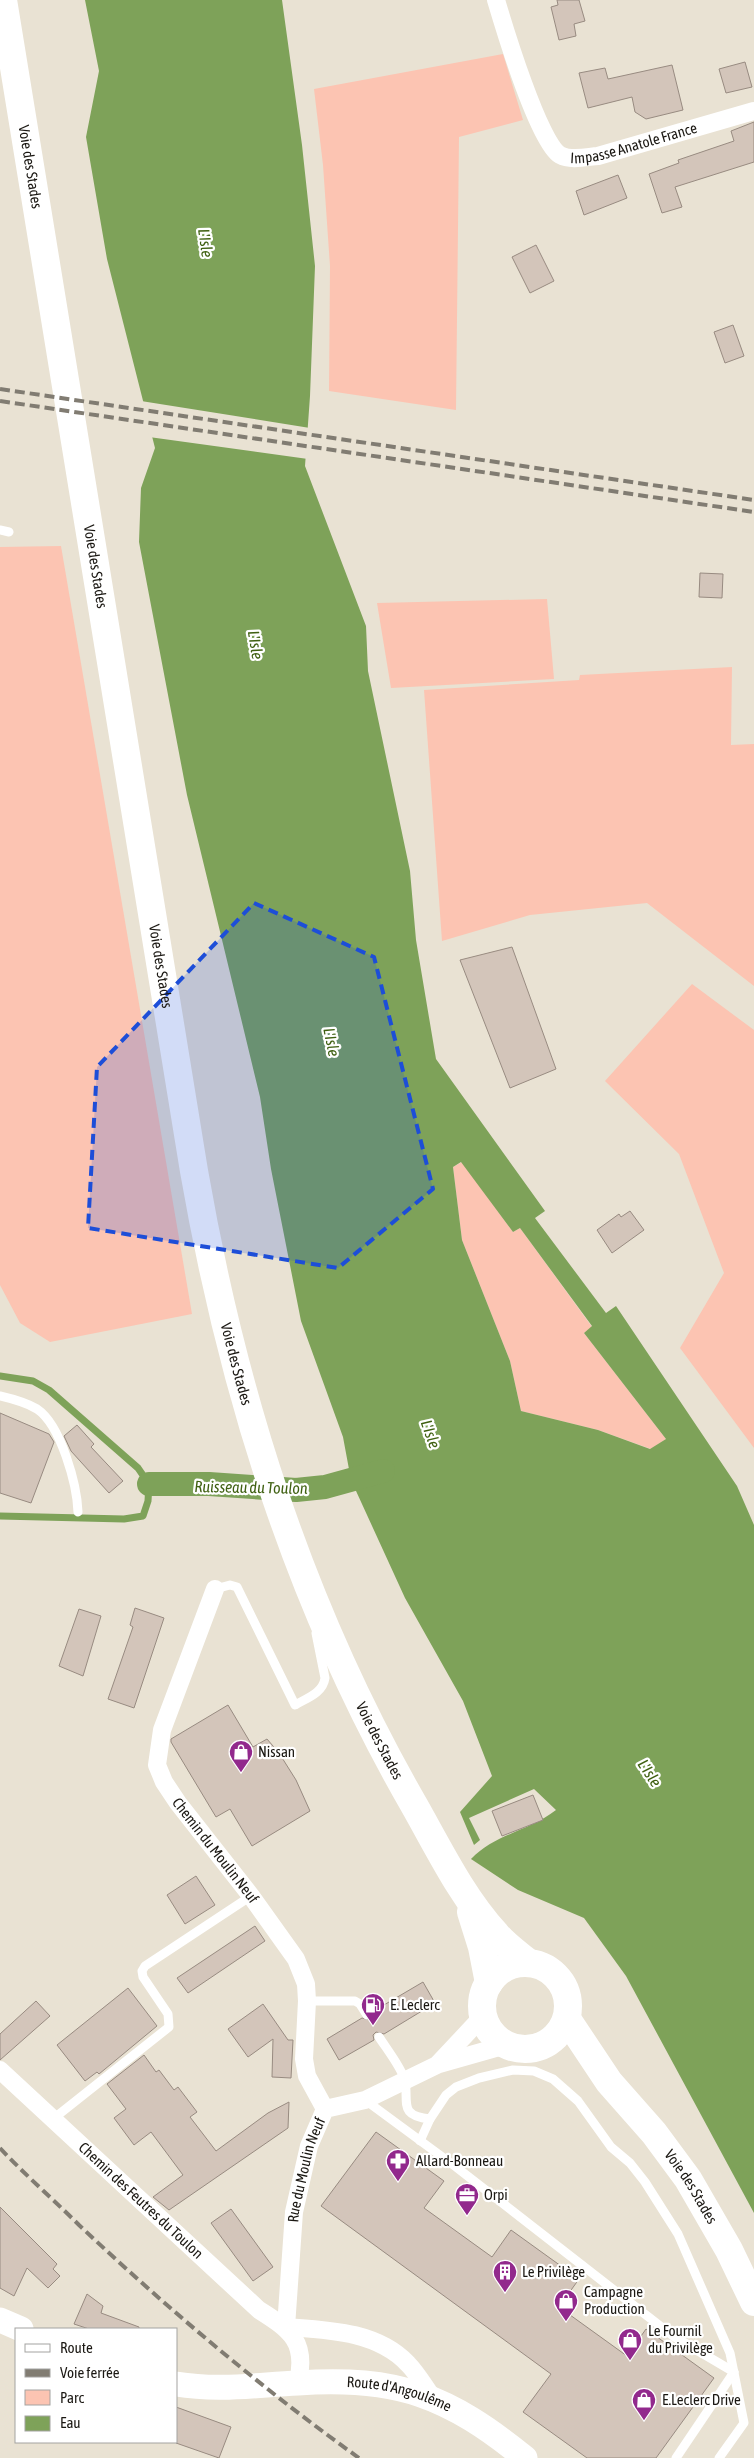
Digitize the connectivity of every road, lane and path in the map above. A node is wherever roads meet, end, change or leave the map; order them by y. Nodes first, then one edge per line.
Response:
1 (3, 0) edge
2 (496, 0) edge
3 (754, 111) edge
4 (0, 1396) edge
5 (78, 1512) dead end
6 (303, 1572) junction
7 (215, 1589) joint
8 (462, 1888) junction
9 (251, 1896) junction
10 (529, 1963) junction
11 (489, 1983) junction
12 (307, 2001) junction
13 (367, 2015) dead end
14 (483, 2016) junction
15 (567, 2019) junction
16 (379, 2037) dead end
17 (506, 2045) junction
18 (542, 2046) junction
19 (439, 2064) junction
20 (0, 2070) edge
21 (405, 2080) junction
22 (609, 2082) junction
23 (365, 2100) junction
24 (325, 2109) junction
25 (53, 2119) junction
26 (430, 2120) junction
27 (420, 2141) junction
28 (754, 2302) edge
29 (0, 2320) edge
30 (286, 2327) junction
31 (20, 2328) edge
32 (734, 2372) junction
33 (298, 2382) junction
34 (350, 2383) junction
35 (178, 2384) edge
36 (432, 2398) junction
37 (512, 2458) edge
38 (525, 2458) edge
39 (676, 2458) edge
40 (719, 2458) edge

1 - 6 main road, Voie des Stades
2 - 3 street, Impasse Anatole France
4 - 5 lane
6 - 7 lane
6 - 8 main road, Voie des Stades
7 - 9 street, Chemin du Moulin Neuf
8 - 10 main road, Voie des Stades
8 - 11 main road, Voie des Stades
9 - 12 street, Chemin du Moulin Neuf
9 - 25 lane
10 - 11 main road
10 - 15 main road
11 - 14 main road
12 - 13 lane
12 - 24 street, Chemin du Moulin Neuf
14 - 17 main road
14 - 19 street, Rue du Moulin Neuf
15 - 18 main road
15 - 22 main road, Voie des Stades
16 - 21 lane
17 - 18 main road
17 - 19 street, Rue du Moulin Neuf
18 - 22 main road, Voie des Stades
19 - 21 street, Rue du Moulin Neuf
20 - 25 street, Chemin des Feutres du Toulon
21 - 23 street, Rue du Moulin Neuf
21 - 26 lane
22 - 28 main road, Voie des Stades
23 - 24 street, Rue du Moulin Neuf
23 - 27 lane
24 - 30 street, Rue du Moulin Neuf
25 - 30 street, Chemin des Feutres du Toulon
26 - 27 lane
26 - 32 lane
27 - 32 lane
29 - 31 main road
30 - 33 street
30 - 36 street
32 - 39 lane
32 - 40 lane
33 - 34 main road
33 - 35 main road
34 - 36 main road, Route d'Angoulême
34 - 37 main road, Route d'Angoulême
36 - 38 main road, Route d'Angoulême

